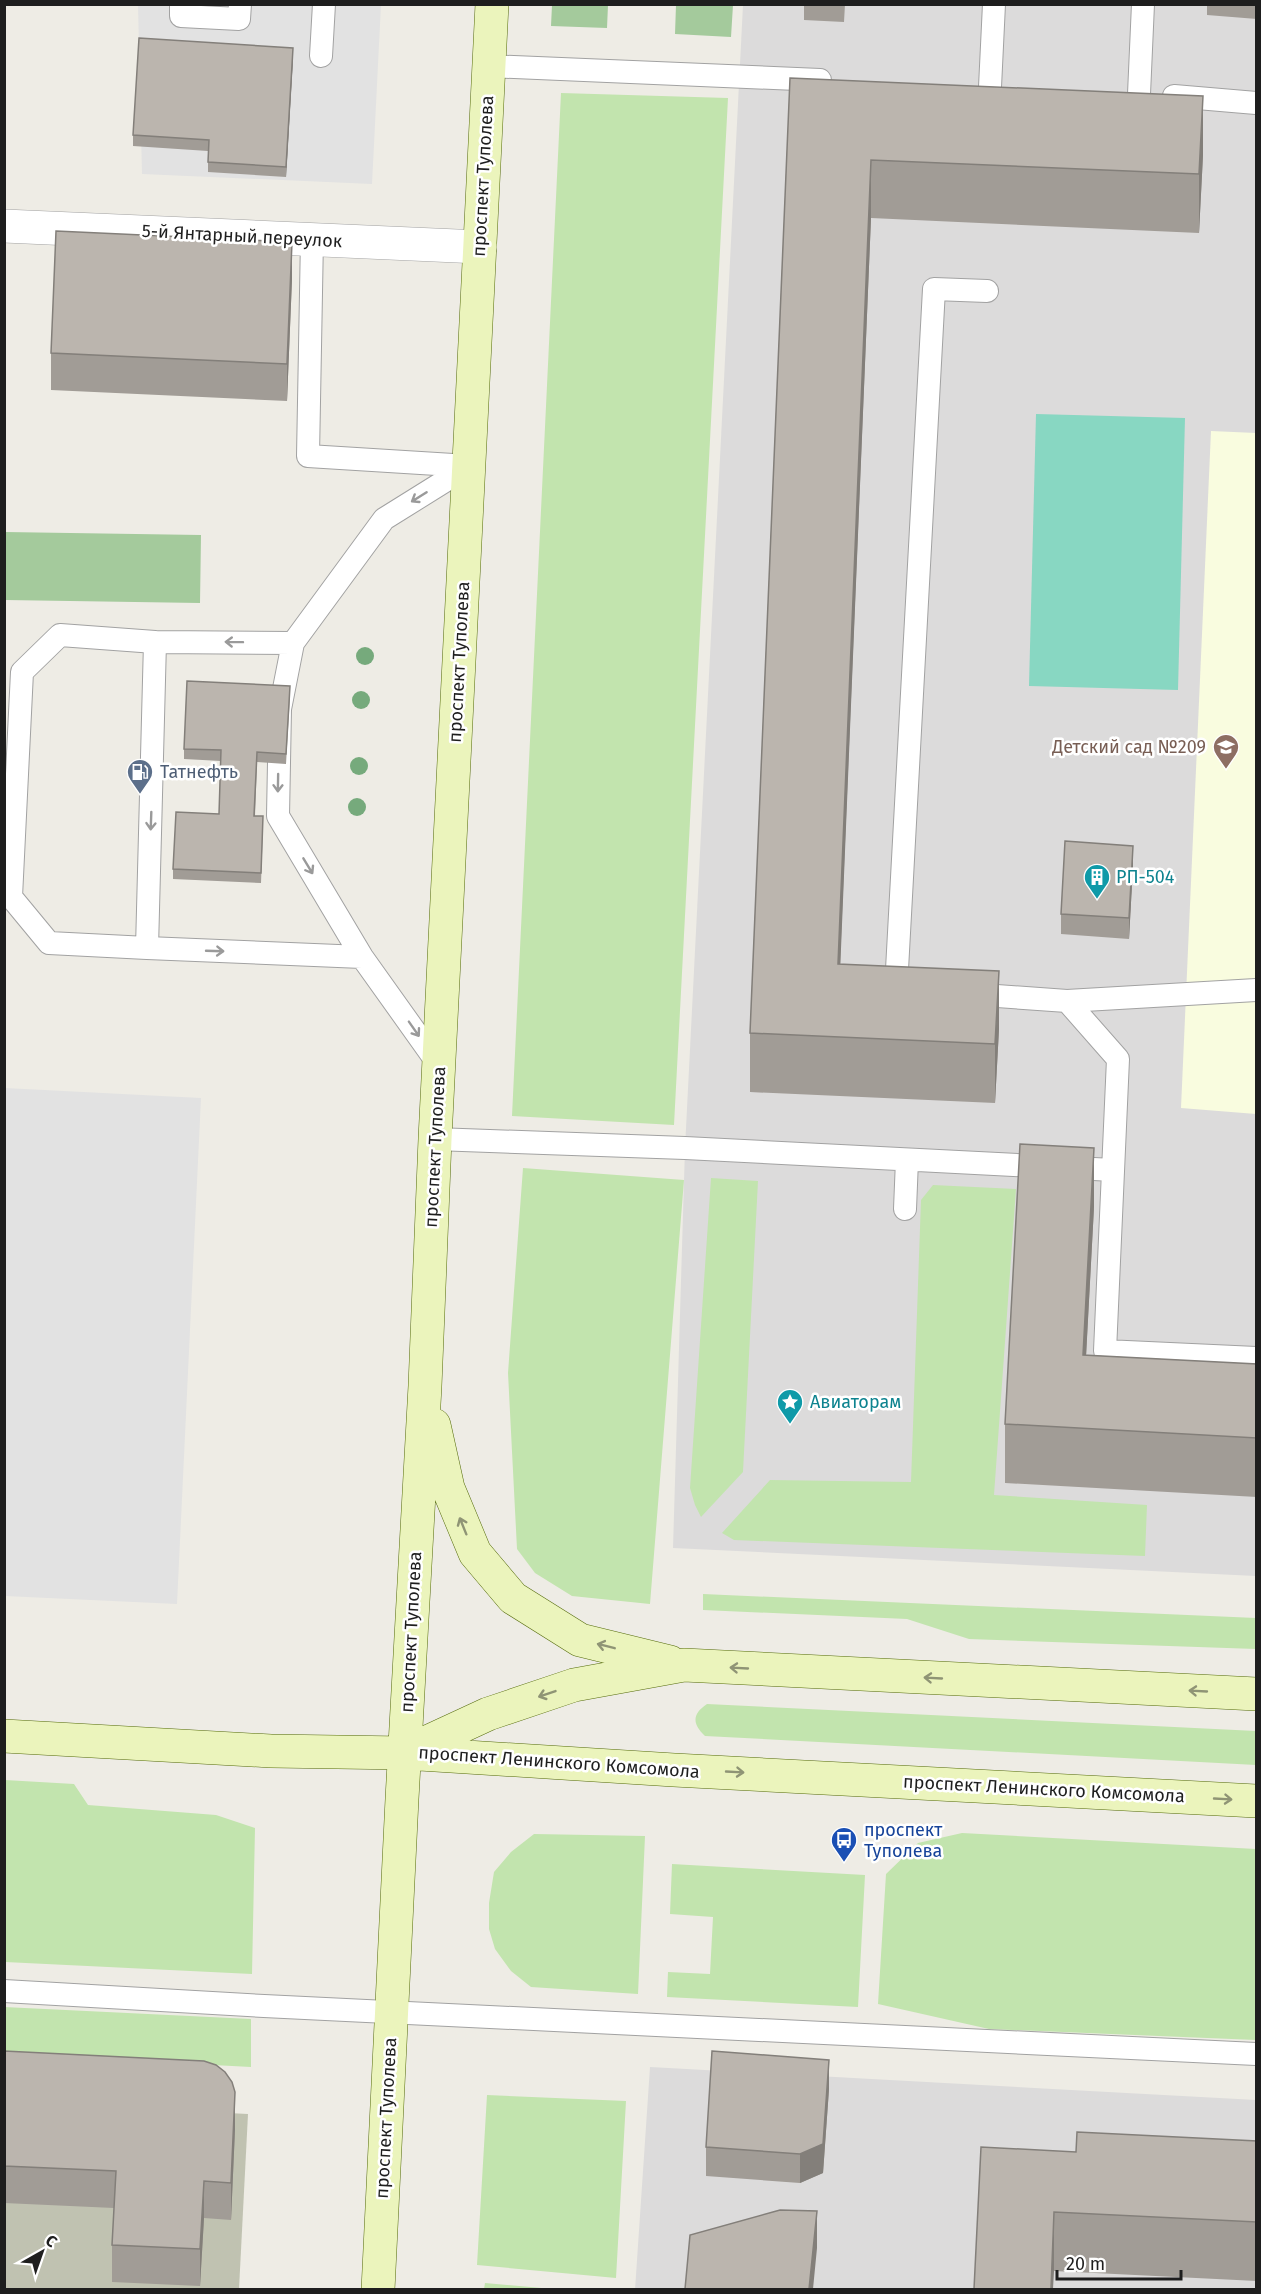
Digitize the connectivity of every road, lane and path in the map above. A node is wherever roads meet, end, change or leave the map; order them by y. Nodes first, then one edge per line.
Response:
1 (181, 4) edge
2 (240, 4) edge
3 (324, 4) edge
4 (492, 4) edge
5 (994, 4) edge
6 (1143, 4) edge
7 (321, 56) dead end
8 (489, 66) junction
9 (847, 81) edge
10 (966, 86) edge
11 (990, 87) junction
12 (1013, 88) edge
13 (1116, 93) edge
14 (1139, 94) junction
15 (1257, 103) edge
16 (4, 226) edge
17 (312, 238) junction
18 (480, 247) junction
19 (987, 291) dead end
20 (469, 466) junction
21 (155, 642) junction
22 (292, 643) junction
23 (147, 948) junction
24 (362, 957) junction
25 (919, 990) edge
26 (1257, 990) edge
27 (953, 992) edge
28 (1067, 1001) junction
29 (439, 1065) junction
30 (435, 1139) junction
31 (907, 1160) junction
32 (1113, 1170) junction
33 (905, 1209) dead end
34 (1257, 1358) edge
35 (425, 1386) junction
36 (684, 1665) junction
37 (1257, 1694) edge
38 (4, 1736) edge
39 (404, 1753) junction
40 (1257, 1801) edge
41 (4, 1990) edge
42 (392, 2011) junction
43 (1257, 2054) edge
44 (378, 2289) edge

1 - 2 lane
3 - 7 lane
4 - 8 main road, проспект Туполева
5 - 11 lane
6 - 14 lane
8 - 9 lane
8 - 18 main road, проспект Туполева
10 - 11 lane
11 - 12 lane
13 - 14 lane
14 - 15 lane
16 - 17 street, 5-й Янтарный переулок
17 - 18 street, 5-й Янтарный переулок
17 - 20 lane
18 - 20 main road, проспект Туполева
19 - 25 lane
20 -> 22 lane
20 - 29 main road, проспект Туполева
22 -> 21 lane
21 -> 23 lane
21 - 23 lane
22 -> 24 lane
23 -> 24 lane
24 -> 29 lane
26 - 28 lane
27 - 28 lane
28 - 32 lane
29 - 30 main road, проспект Туполева
30 - 31 lane
30 - 35 main road, проспект Туполева
31 - 32 lane
31 - 33 lane
32 - 34 lane
36 -> 35 main road
35 - 39 main road, проспект Туполева
37 -> 36 main road, проспект Ленинского Комсомола
36 -> 39 main road, проспект Ленинского Комсомола
38 - 39 main road
39 -> 40 main road, проспект Ленинского Комсомола
39 - 42 main road, проспект Туполева
41 - 42 lane
42 - 43 lane
42 - 44 main road, проспект Туполева

